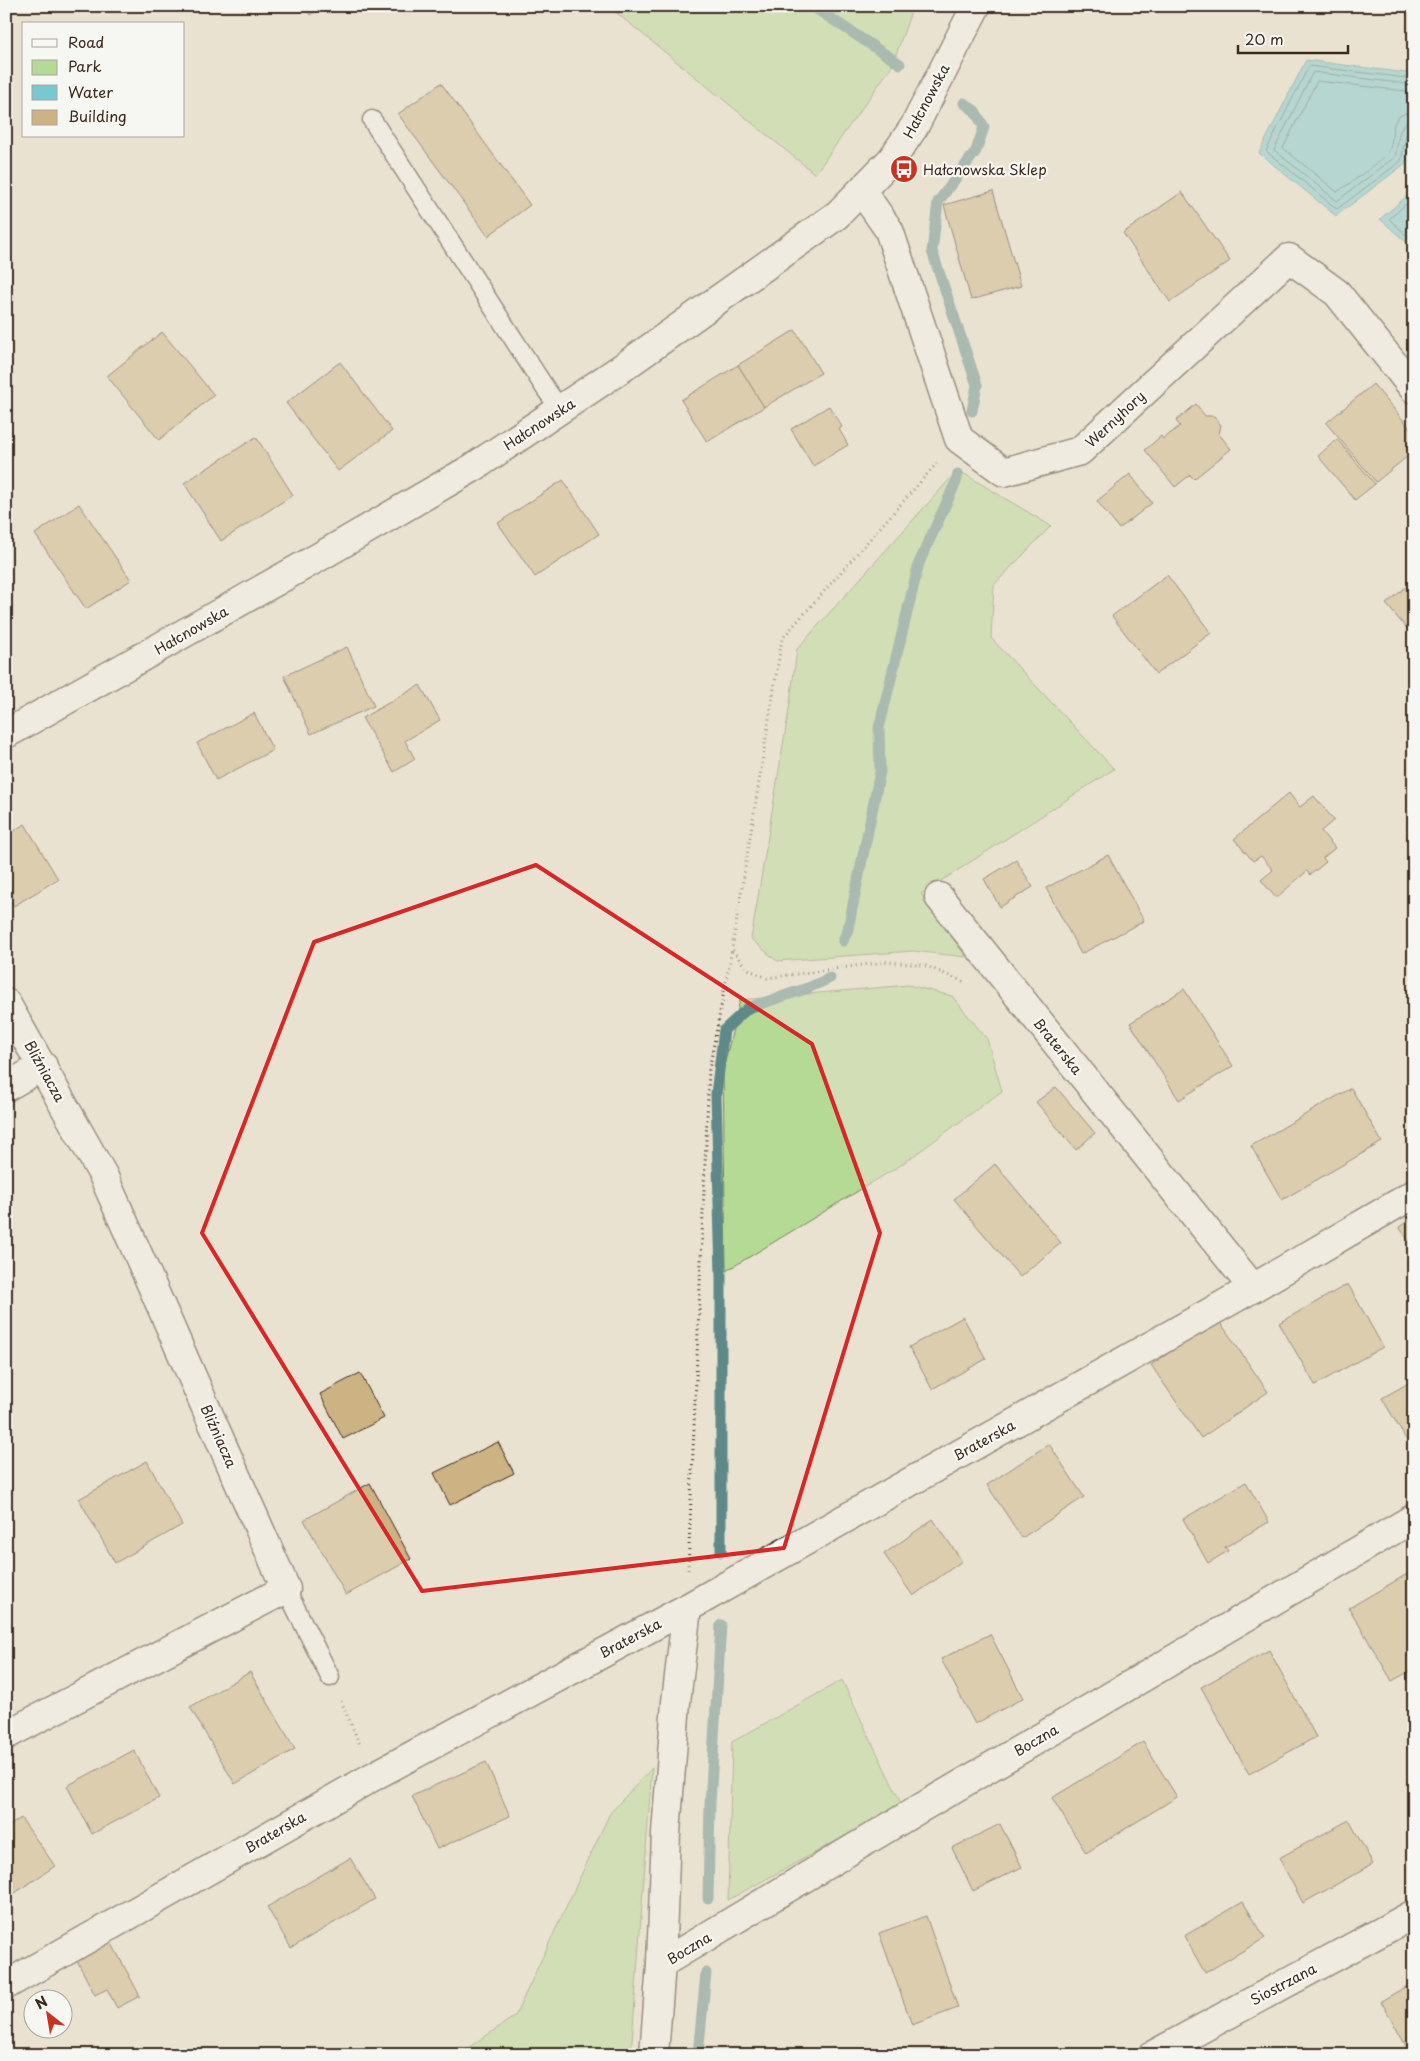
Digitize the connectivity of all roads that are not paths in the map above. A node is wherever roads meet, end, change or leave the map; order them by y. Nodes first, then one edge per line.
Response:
1 (976, 6) edge
2 (372, 120) dead end
3 (862, 191) junction
4 (1414, 389) edge
5 (561, 410) junction
6 (6, 734) edge
7 (939, 896) dead end
8 (6, 1003) edge
9 (43, 1066) junction
10 (6, 1087) edge
11 (1414, 1194) edge
12 (1253, 1288) junction
13 (1414, 1518) edge
14 (286, 1589) junction
15 (687, 1608) junction
16 (330, 1677) road end
17 (6, 1735) edge
18 (1414, 1914) edge
19 (661, 1964) junction
20 (6, 1985) edge
21 (654, 2055) edge
22 (1153, 2055) edge

1 - 3 street, Hałcnowska
2 - 5 lane
3 - 4 street, Wernyhory
3 - 5 street, Hałcnowska
5 - 6 street, Hałcnowska
7 - 12 street, Braterska
8 - 9 street, Bliźniacza
9 - 10 street
9 - 14 street, Bliźniacza
11 - 12 street, Braterska
12 - 15 street, Braterska
13 - 19 street, Boczna
14 - 16 lane
14 - 17 street
15 - 19 street
15 - 20 street, Braterska
18 - 22 street, Siostrzana
19 - 21 street

